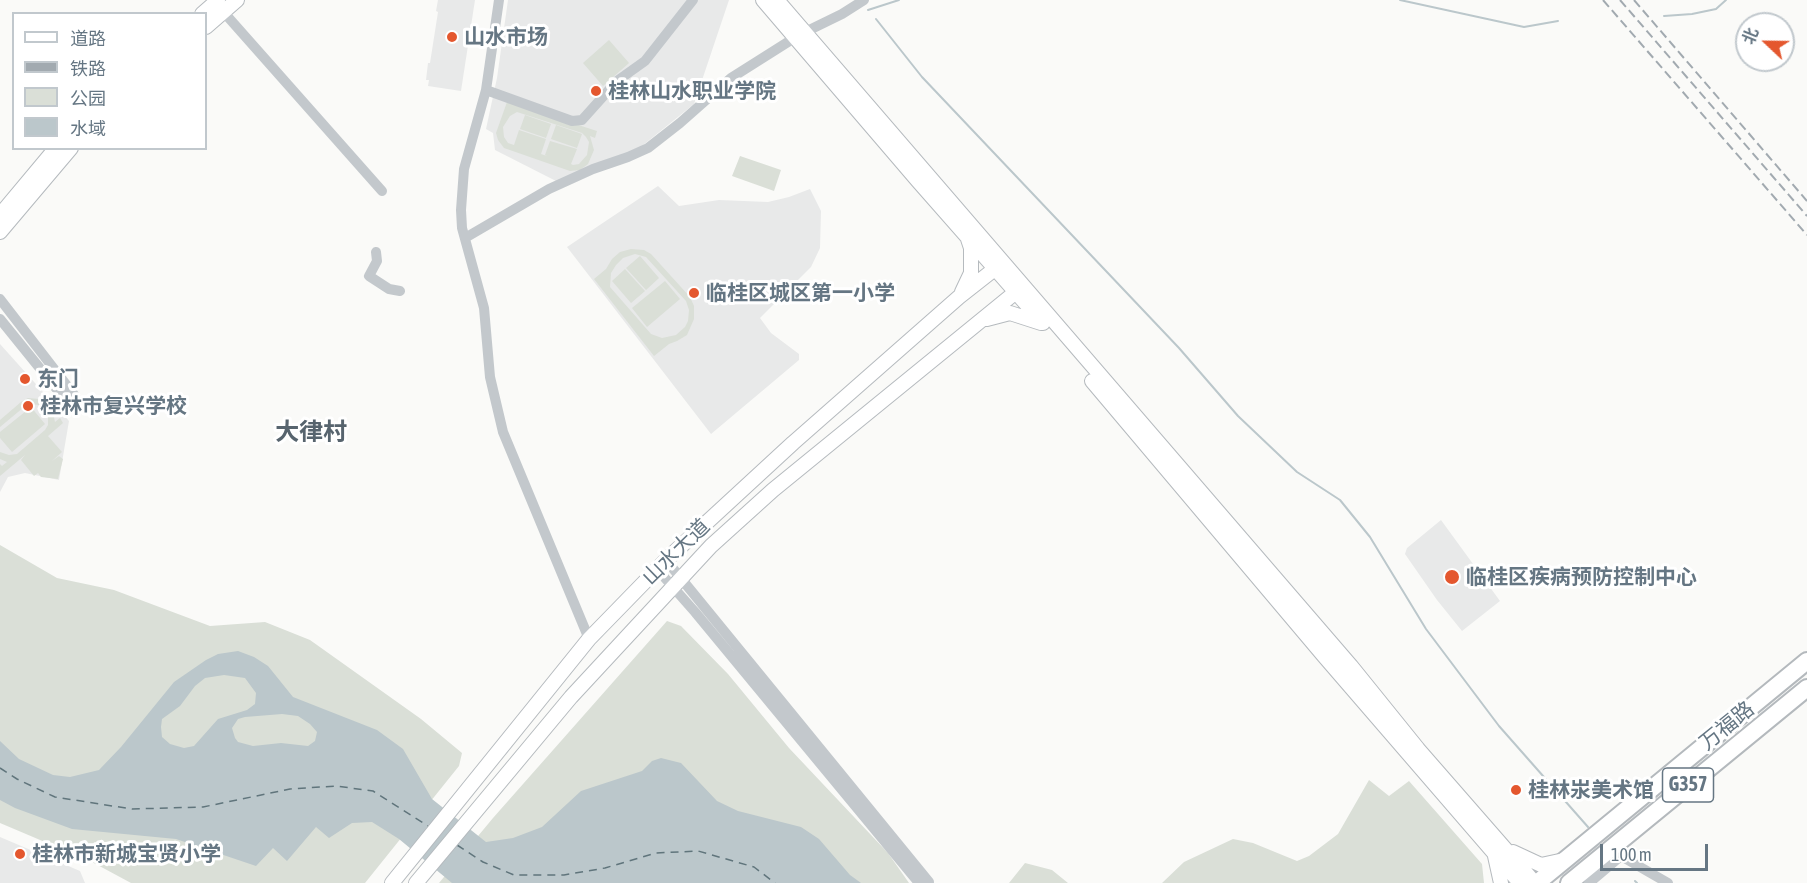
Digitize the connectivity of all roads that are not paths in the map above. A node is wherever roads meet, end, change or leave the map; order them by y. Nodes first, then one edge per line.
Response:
1 (237, 0) edge
2 (499, 0) edge
3 (693, 0) edge
4 (763, 0) edge
5 (777, 0) edge
6 (864, 0) edge
7 (218, 3) edge
8 (205, 12) edge
9 (207, 25) edge
10 (799, 35) junction
11 (486, 90) junction
12 (54, 150) edge
13 (69, 150) edge
14 (381, 191) dead end
15 (0, 215) edge
16 (0, 232) edge
17 (968, 237) junction
18 (465, 238) junction
19 (376, 252) dead end
20 (999, 265) junction
21 (1020, 289) junction
22 (400, 291) dead end
23 (959, 297) junction
24 (0, 299) edge
25 (0, 319) edge
26 (980, 322) junction
27 (1044, 325) junction
28 (661, 565) junction
29 (677, 583) junction
30 (589, 639) junction
31 (1807, 661) edge
32 (1807, 688) edge
33 (1498, 849) junction
34 (1564, 860) junction
35 (420, 879) edge
36 (1578, 881) edge
37 (392, 883) edge
38 (919, 883) edge
39 (927, 883) edge
40 (1501, 883) edge
41 (1520, 883) edge
42 (1536, 883) edge
43 (1668, 883) edge

1 - 7 main road
2 - 11 street
3 - 11 street
4 - 10 main road
5 - 10 main road
6 - 10 street
7 - 8 main road
7 - 9 main road
7 - 14 street
10 - 17 main road
10 - 18 street
10 - 20 main road
11 - 18 street
12 - 15 main road
13 - 16 main road
17 - 20 main road
17 - 23 main road
18 - 30 street
19 - 22 street
20 - 21 main road
20 - 23 main road, 山水大道
21 - 26 main road, 山水大道
21 - 27 main road
21 - 33 main road
23 - 28 main road, 山水大道
24 - 25 street
26 - 27 main road
26 - 29 main road, 山水大道
27 - 33 main road
28 - 29 street
28 - 30 main road, 山水大道
29 - 35 main road, 山水大道
29 - 38 street
29 - 39 street
30 - 37 main road, 山水大道
31 - 34 highway, 万福路 / G357
32 - 36 highway, 万福路 / G357
33 - 34 main road
33 - 40 main road
33 - 41 main road
33 - 42 main road
34 - 42 highway, 万福路 / G357
36 - 43 street

